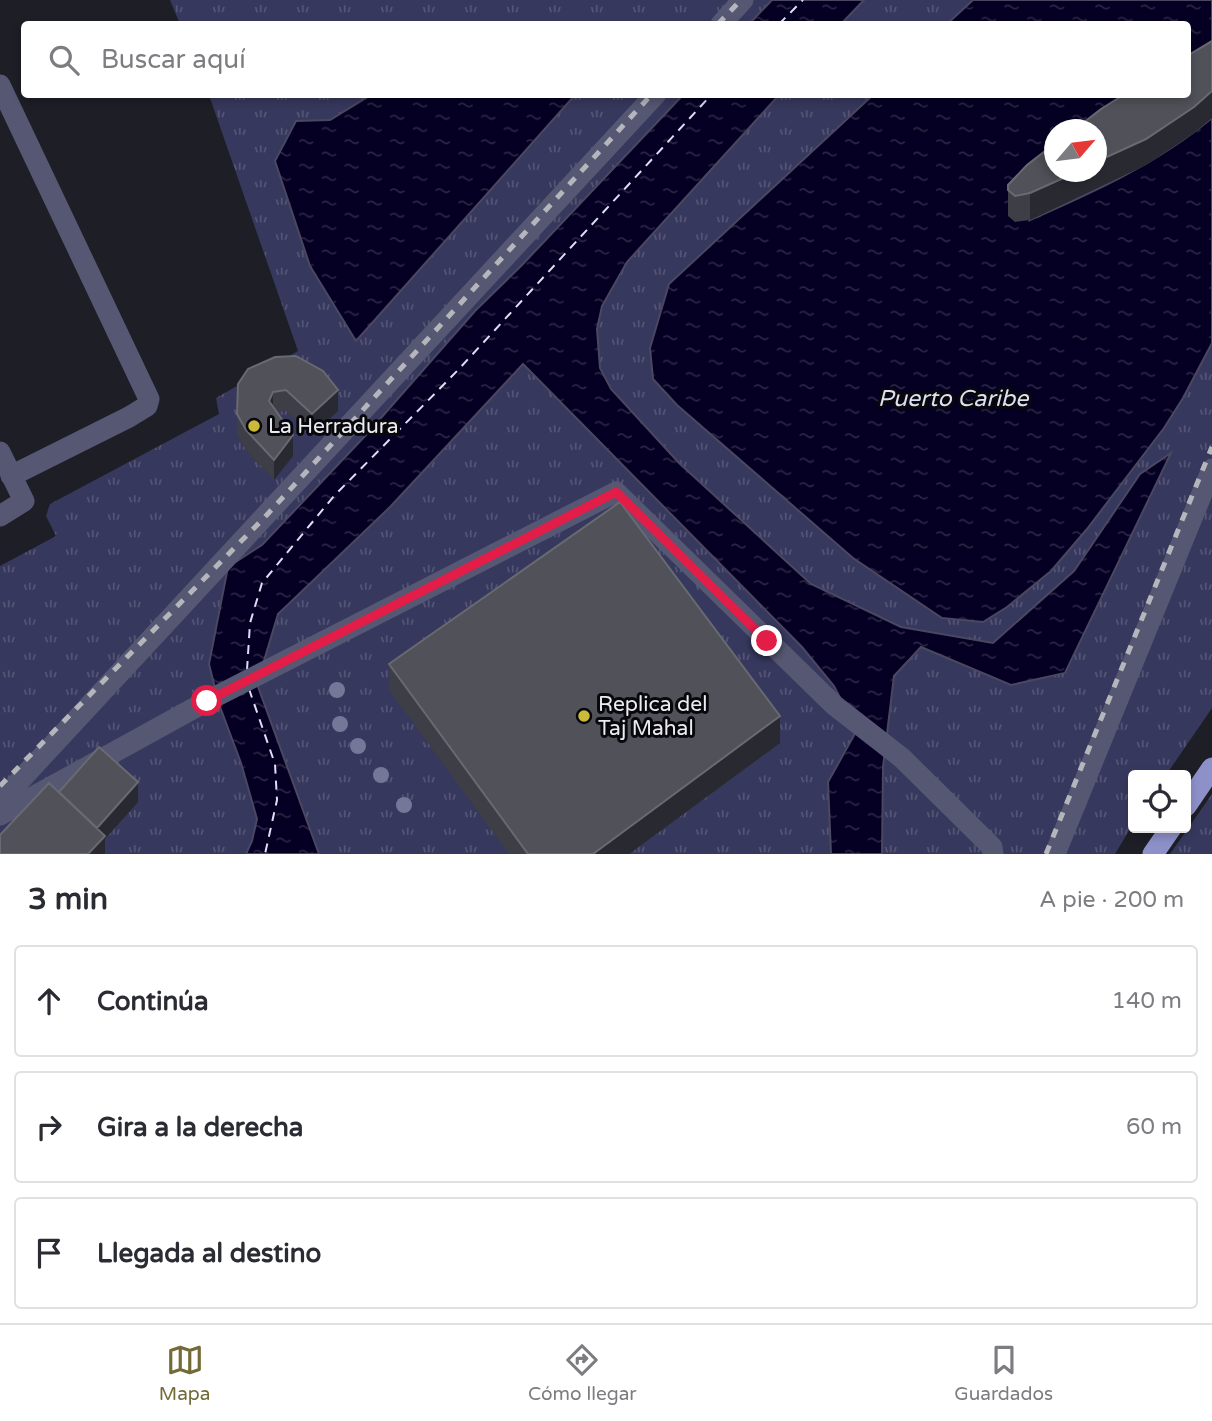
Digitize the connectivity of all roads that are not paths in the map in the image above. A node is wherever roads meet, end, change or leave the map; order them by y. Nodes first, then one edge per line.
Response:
1 (743, 0) edge
2 (724, 21) edge
3 (0, 85) edge
4 (652, 98) edge
5 (0, 452) edge
6 (1212, 469) edge
7 (11, 476) junction
8 (0, 516) edge
9 (1212, 768) edge
10 (1191, 799) edge
11 (0, 802) edge
12 (0, 815) edge
13 (1168, 833) edge
14 (993, 854) edge
15 (1055, 854) edge
16 (1153, 854) edge

1 - 2 street
3 - 7 street
4 - 11 street
5 - 7 street
6 - 15 street
7 - 8 street
9 - 10 main road
12 - 14 street
13 - 16 main road

